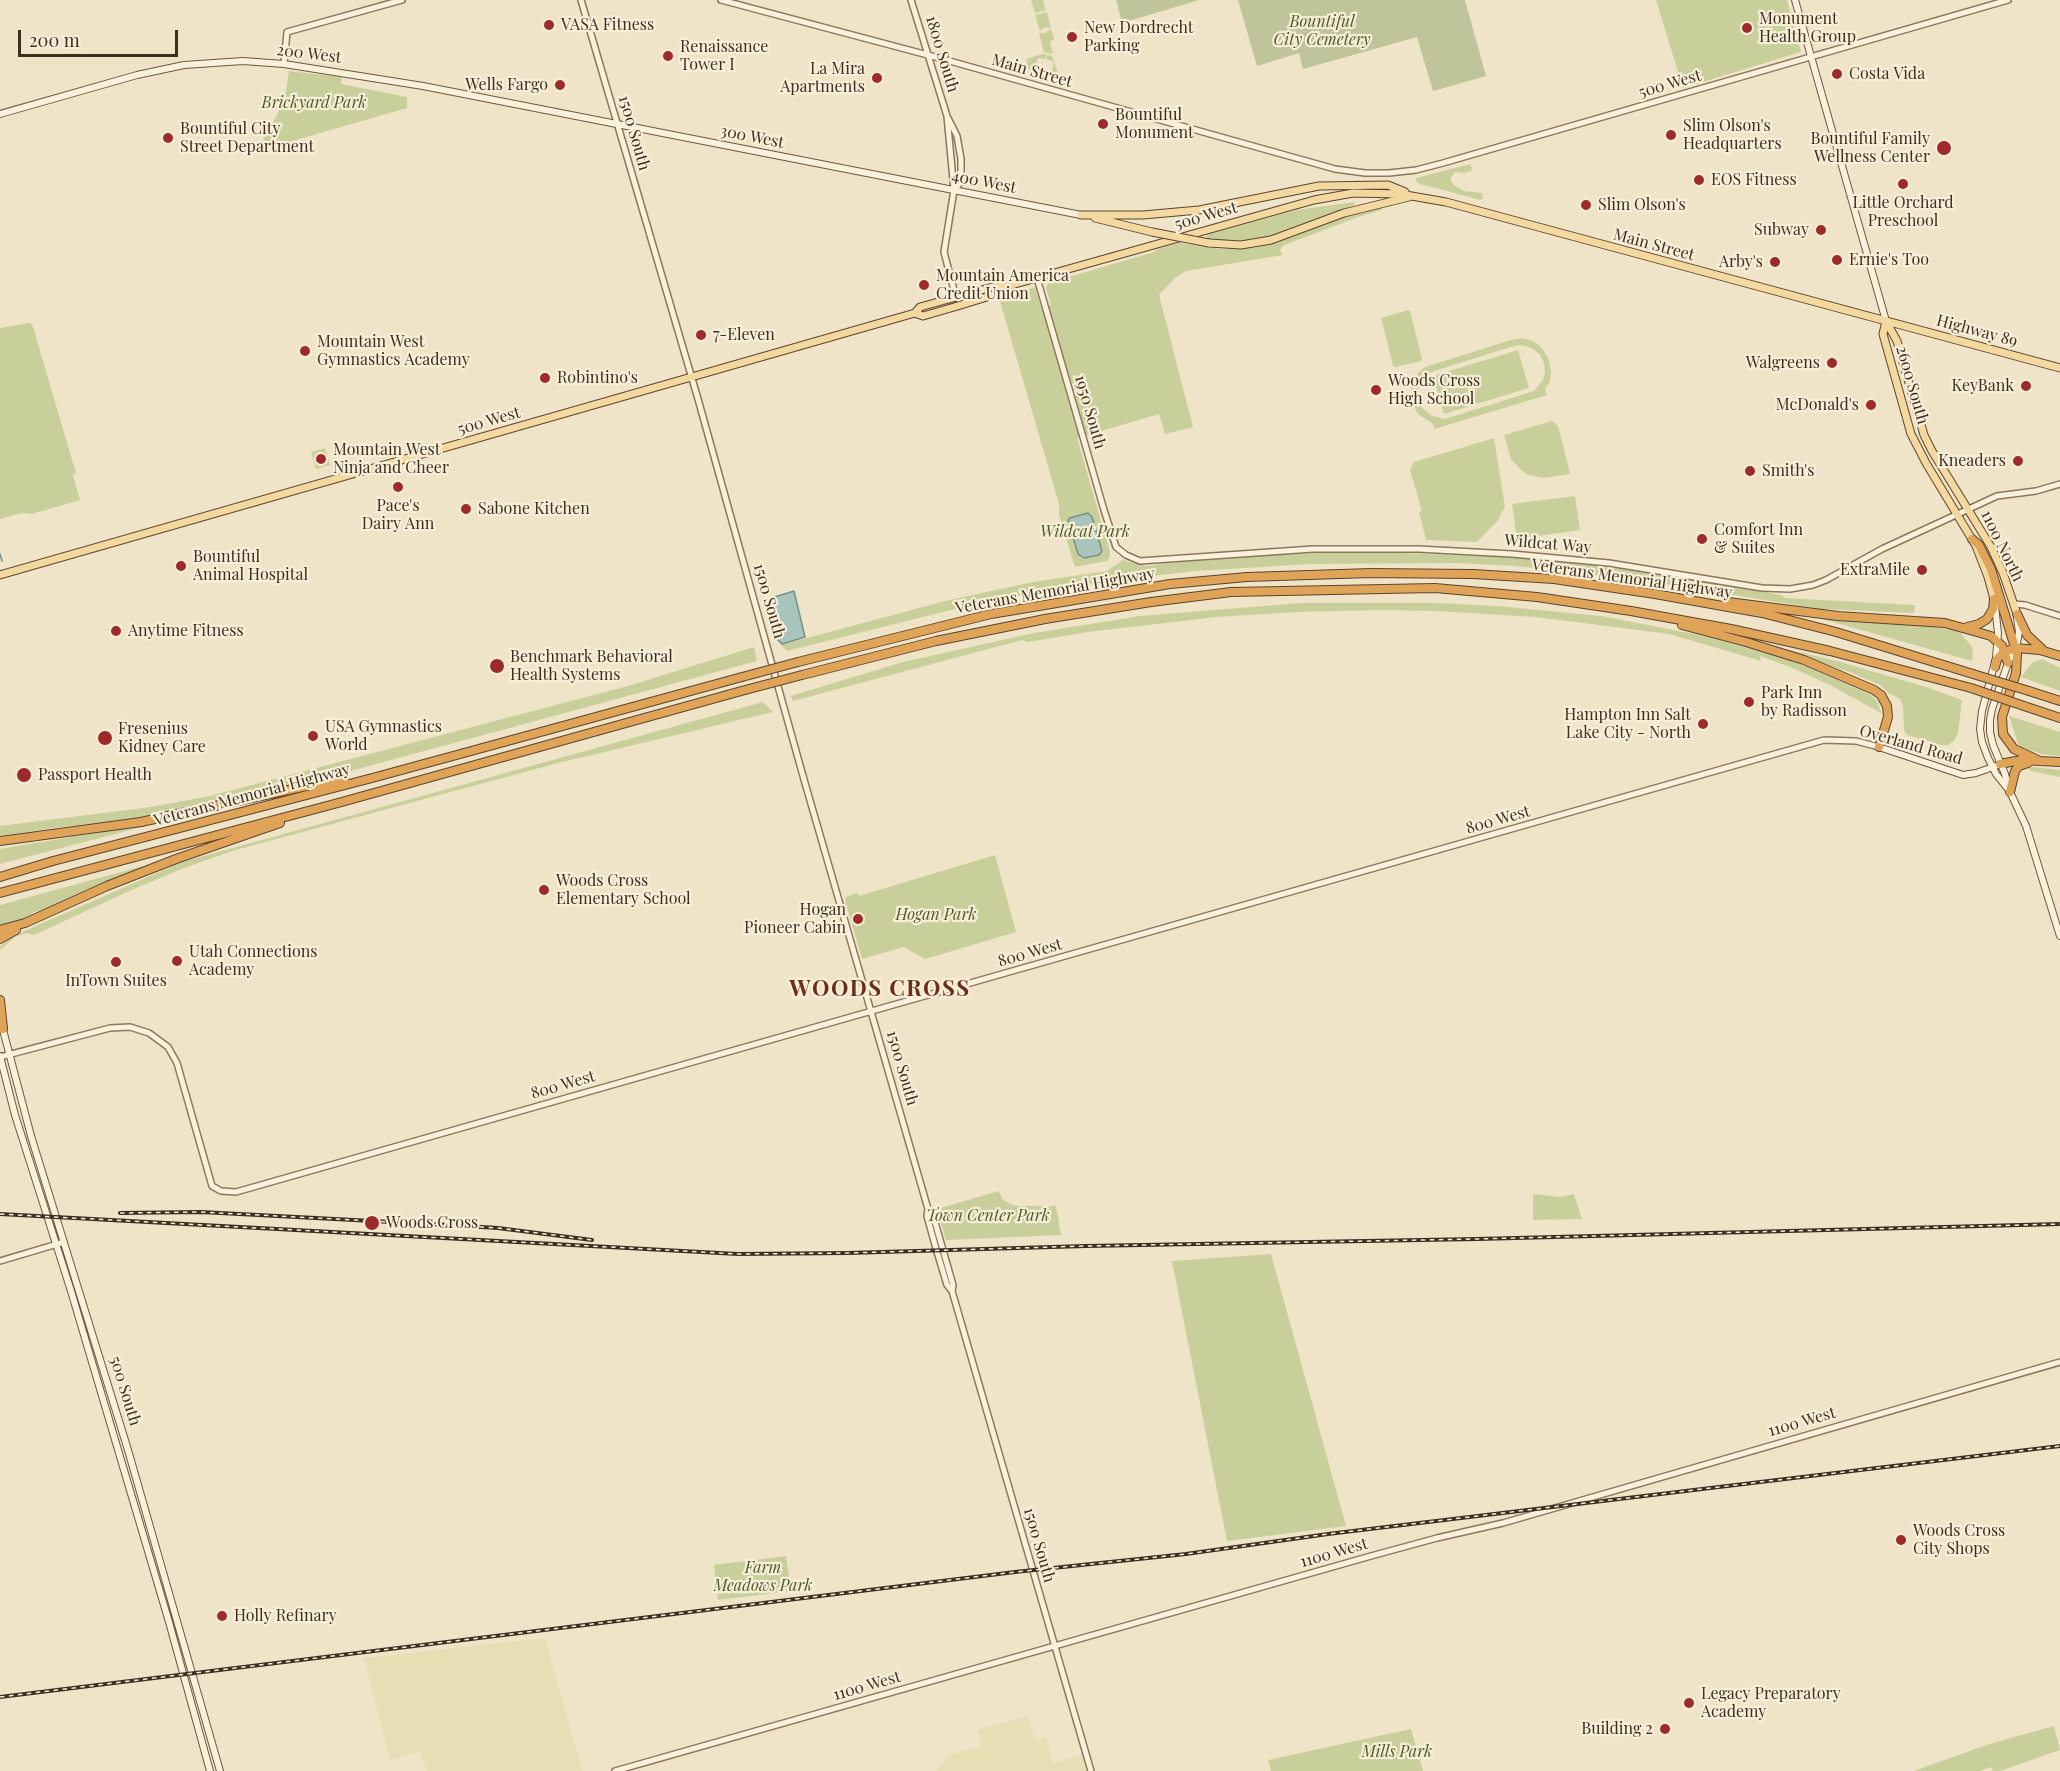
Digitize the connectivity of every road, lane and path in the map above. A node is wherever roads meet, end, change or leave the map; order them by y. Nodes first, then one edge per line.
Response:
1 (402, 0) edge
2 (580, 0) edge
3 (721, 0) edge
4 (911, 0) edge
5 (1794, 0) edge
6 (2008, 0) edge
7 (928, 56) junction
8 (1811, 57) junction
9 (284, 64) junction
10 (0, 114) edge
11 (617, 124) junction
12 (1335, 169) joint
13 (882, 176) joint
14 (954, 190) junction
15 (1414, 196) junction
16 (1081, 215) junction
17 (1037, 278) junction
18 (1008, 286) junction
19 (956, 298) junction
20 (915, 313) junction
21 (1886, 321) junction
22 (2060, 368) edge
23 (691, 377) junction
24 (2060, 484) edge
25 (1968, 510) junction
26 (1957, 515) junction
27 (1972, 539) junction
28 (1120, 552) joint
29 (0, 575) edge
30 (1655, 594) junction
31 (1994, 599) junction
32 (2014, 604) junction
33 (1631, 611) junction
34 (2016, 614) junction
35 (2060, 616) edge
36 (1965, 627) junction
37 (1998, 641) junction
38 (2015, 648) junction
39 (2005, 651) junction
40 (2046, 651) junction
41 (2060, 656) edge
42 (2008, 663) junction
43 (1995, 667) junction
44 (2060, 701) edge
45 (2060, 718) edge
46 (1848, 740) joint
47 (1879, 747) junction
48 (2040, 761) junction
49 (2060, 762) edge
50 (1996, 766) junction
51 (376, 777) junction
52 (2010, 792) junction
53 (338, 803) junction
54 (0, 841) edge
55 (0, 877) edge
56 (0, 893) edge
57 (41, 916) junction
58 (0, 930) edge
59 (2060, 936) edge
60 (0, 939) edge
61 (0, 1000) edge
62 (871, 1011) junction
63 (0, 1020) edge
64 (3, 1029) junction
65 (9, 1055) junction
66 (0, 1057) edge
67 (37, 1187) junction
68 (52, 1205) junction
69 (64, 1242) junction
70 (55, 1245) junction
71 (0, 1261) edge
72 (2060, 1362) edge
73 (1055, 1646) junction
74 (210, 1771) edge
75 (220, 1771) edge
76 (615, 1771) edge
77 (1090, 1771) edge

1 - 9 street, 200 West
2 - 11 street, 1500 South
3 - 7 street, Main Street
4 - 7 street, 1800 South
5 - 8 main road, 2600 South
6 - 8 street, 500 West
7 - 12 street, Main Street
7 - 14 street, 1800 South
8 - 12 street, 500 West
8 - 21 main road, 2600 South
9 - 10 main road, 200 West
9 - 11 main road, 200 West
11 - 13 main road, 300 West
11 - 23 street, 1500 South
13 - 14 main road, 400 West
14 - 16 main road, 400 West
14 - 19 street, 1800 South
15 - 16 main road
15 - 16 main road, bridge
15 - 17 main road, 500 West
15 - 21 main road, Main Street
17 - 18 main road, 500 West
17 - 28 street, 1950 South
18 - 19 main road, 500 West
18 - 20 main road, 500 West
19 - 20 main road, 500 West
20 - 23 main road, 500 West
21 - 22 main road, Highway 89
21 - 25 main road, 1100 North
21 - 26 main road, 2600 South
23 - 29 main road, 500 West
23 - 62 street, 1500 South
24 - 25 street, Wildcat Way
25 - 26 street, Wildcat Way
25 - 32 main road, 1100 North
26 - 27 main road, 2600 South
26 - 28 street, Wildcat Way
27 - 31 main road, 2600 South
27 - 38 highway
30 - 36 highway
30 - 44 highway, Veterans Memorial Highway, bridge
30 - 51 highway, Veterans Memorial Highway, bridge
31 - 36 highway
31 - 37 main road, 2600 South
32 - 34 main road, 1100 North
32 - 35 street
33 - 45 highway, Veterans Memorial Highway, bridge
33 - 47 highway
33 - 53 highway, Veterans Memorial Highway, bridge
34 - 38 main road, 1100 North
34 - 40 highway
36 - 37 highway
37 - 39 highway
37 - 43 main road, 2600 South
38 - 39 highway
38 - 40 highway
38 - 42 main road, 1100 North
38 - 48 highway
39 - 42 highway
39 - 43 highway
40 - 41 highway
42 - 50 main road, 1100 North
43 - 50 main road, 2600 South
46 - 47 street, Overland Road
46 - 62 street, 800 West
47 - 50 main road, Overland Road
48 - 49 highway
48 - 50 highway
48 - 52 highway
50 - 52 main road, 1100 North
51 - 54 highway
51 - 55 highway, Veterans Memorial Highway
52 - 59 main road, 1100 North
53 - 56 highway, Veterans Memorial Highway
53 - 57 highway
57 - 58 highway
57 - 60 highway
61 - 64 highway
62 - 65 street, 800 West
62 - 73 street, 1500 South
63 - 64 main road, 500 South
64 - 65 main road, 500 South
65 - 66 street
65 - 68 main road, 500 South
66 - 67 main road, 500 South
67 - 68 main road
67 - 70 main road, 500 South
68 - 69 main road, 500 South
69 - 70 street
69 - 75 main road, 500 South
70 - 71 street
70 - 74 main road, 500 South
72 - 73 street, 1100 West
73 - 76 street, 1100 West
73 - 77 street, 1500 South

